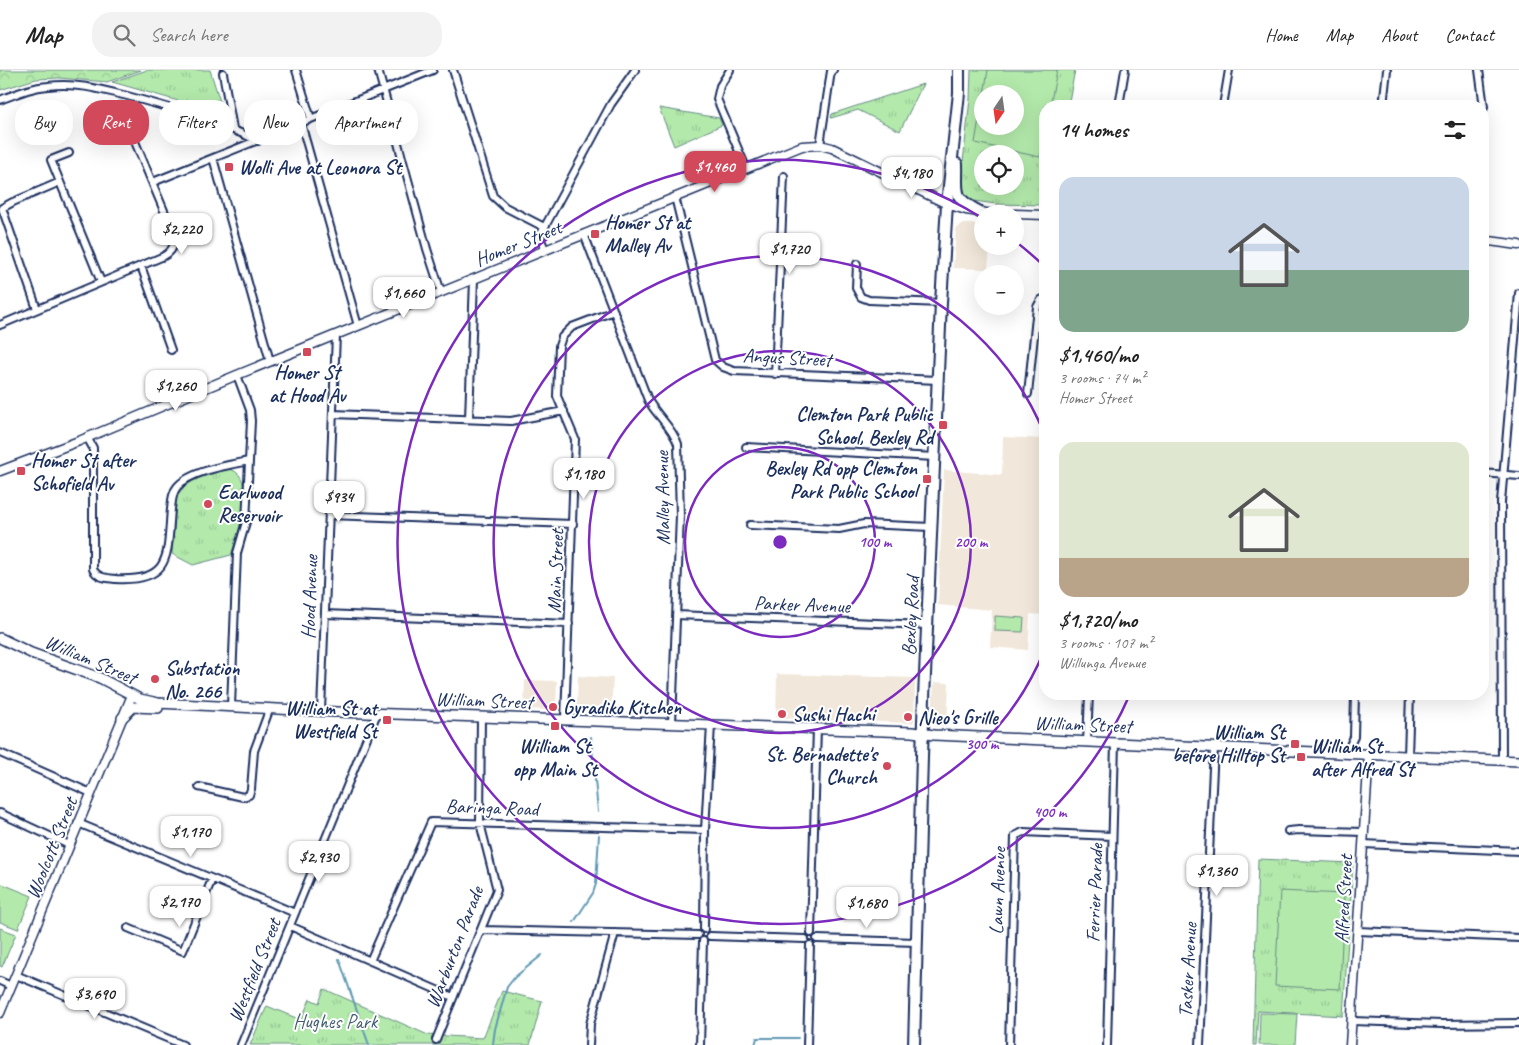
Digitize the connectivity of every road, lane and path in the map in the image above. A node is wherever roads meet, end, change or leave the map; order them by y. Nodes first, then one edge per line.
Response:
1 (296, 70) edge
2 (378, 70) edge
3 (433, 70) edge
4 (453, 70) edge
5 (635, 70) edge
6 (730, 70) edge
7 (833, 70) edge
8 (959, 70) edge
9 (1125, 70) edge
10 (1229, 70) edge
11 (1387, 70) edge
12 (1479, 70) edge
13 (223, 73) dead end
14 (384, 90) junction
15 (228, 100) edge
16 (1120, 100) edge
17 (1224, 100) edge
18 (1384, 100) edge
19 (1483, 100) edge
20 (0, 101) edge
21 (159, 105) edge
22 (311, 119) junction
23 (306, 121) edge
24 (306, 141) edge
25 (137, 145) edge
26 (247, 145) edge
27 (820, 145) junction
28 (953, 149) junction
29 (69, 153) dead end
30 (213, 158) junction
31 (746, 168) junction
32 (784, 176) dead end
33 (60, 182) junction
34 (153, 182) junction
35 (675, 197) junction
36 (947, 204) junction
37 (974, 208) edge
38 (974, 211) edge
39 (1024, 214) edge
40 (1039, 214) edge
41 (544, 227) junction
42 (584, 234) junction
43 (1489, 241) edge
44 (1519, 245) edge
45 (545, 250) junction
46 (857, 264) dead end
47 (141, 266) junction
48 (474, 279) junction
49 (101, 282) junction
50 (441, 292) junction
51 (1519, 293) edge
52 (941, 303) junction
53 (1039, 304) edge
54 (37, 309) junction
55 (614, 311) junction
56 (0, 325) edge
57 (358, 326) junction
58 (336, 335) junction
59 (171, 350) dead end
60 (270, 361) junction
61 (775, 374) junction
62 (237, 375) junction
63 (938, 380) junction
64 (1028, 394) dead end
65 (564, 411) junction
66 (333, 414) junction
67 (469, 418) junction
68 (87, 437) junction
69 (746, 447) dead end
70 (935, 457) junction
71 (249, 460) junction
72 (0, 470) edge
73 (1489, 474) edge
74 (1503, 475) junction
75 (1519, 476) edge
76 (329, 515) junction
77 (573, 524) junction
78 (750, 525) dead end
79 (931, 527) junction
80 (326, 614) junction
81 (676, 615) junction
82 (569, 624) junction
83 (927, 625) junction
84 (0, 638) edge
85 (132, 695) junction
86 (1088, 700) edge
87 (1355, 700) edge
88 (1410, 700) edge
89 (182, 704) junction
90 (231, 706) junction
91 (270, 708) junction
92 (321, 711) junction
93 (377, 714) junction
94 (480, 717) junction
95 (122, 718) junction
96 (565, 720) junction
97 (672, 724) junction
98 (710, 725) junction
99 (817, 728) junction
100 (923, 734) junction
101 (1087, 742) junction
102 (1114, 743) junction
103 (1214, 747) junction
104 (0, 753) edge
105 (1346, 753) junction
106 (1369, 754) junction
107 (1408, 756) junction
108 (1502, 760) junction
109 (1519, 761) edge
110 (199, 787) dead end
111 (91, 793) junction
112 (0, 813) edge
113 (78, 823) junction
114 (480, 823) junction
115 (705, 830) junction
116 (1288, 831) dead end
117 (1363, 832) junction
118 (1112, 836) junction
119 (1363, 844) junction
120 (69, 846) junction
121 (1519, 851) edge
122 (212, 879) junction
123 (295, 914) junction
124 (290, 926) junction
125 (128, 928) dead end
126 (704, 929) junction
127 (480, 930) junction
128 (1358, 931) junction
129 (615, 933) junction
130 (811, 933) junction
131 (698, 935) junction
132 (710, 936) junction
133 (816, 938) junction
134 (1519, 938) edge
135 (805, 939) junction
136 (703, 941) junction
137 (917, 942) junction
138 (810, 945) junction
139 (370, 961) junction
140 (16, 975) junction
141 (0, 981) edge
142 (11, 986) junction
143 (453, 997) junction
144 (0, 1013) edge
145 (1352, 1021) junction
146 (1519, 1023) edge
147 (436, 1040) dead end
148 (183, 1045) edge
149 (241, 1045) edge
150 (589, 1045) edge
151 (700, 1045) edge
152 (807, 1045) edge
153 (914, 1045) edge
154 (1009, 1045) edge
155 (1106, 1045) edge
156 (1200, 1045) edge
157 (1350, 1045) edge

1 - 22 street
2 - 14 street
3 - 14 street
4 - 41 street
5 - 41 street
6 - 31 street
7 - 27 street
8 - 28 main road, Bexley Road
9 - 16 street
10 - 17 street
11 - 18 street
12 - 19 street
13 - 15 street
14 - 22 street
14 - 50 street
20 - 21 street
22 - 23 street
24 - 57 street
25 - 34 street
26 - 30 street
27 - 31 street, Homer Street
27 - 36 street, Homer Street
28 - 36 main road, Bexley Road
28 - 37 main road
29 - 33 street
30 - 34 street
30 - 60 street
31 - 35 street, Homer Street
32 - 61 street
33 - 49 street
33 - 54 street
34 - 47 street
35 - 42 street, Homer Street
35 - 61 street, Angus Street
36 - 38 street, Homer Street
36 - 52 main road, Bexley Road
39 - 40 street
41 - 45 street
42 - 45 street, Homer Street
42 - 55 street, Malley Avenue
43 - 44 street
45 - 48 street, Homer Street
46 - 52 street
47 - 49 street
47 - 59 street
48 - 50 street, Homer Street
48 - 67 street
49 - 54 street
50 - 57 street, Homer Street
51 - 74 street
52 - 63 main road, Bexley Road
53 - 64 street
54 - 56 street
55 - 65 street, Main Street
55 - 81 street, Malley Avenue
57 - 58 street, Homer Street
58 - 60 street, Homer Street
58 - 66 street, Hood Avenue
60 - 62 street, Homer Street
61 - 63 street, Angus Street
62 - 68 street, Homer Street
62 - 71 street
63 - 70 main road, Bexley Road
65 - 67 street
65 - 77 street, Main Street
66 - 67 street
66 - 76 street, Hood Avenue
68 - 71 street
68 - 72 street, Homer Street
69 - 70 street
70 - 79 main road, Bexley Road
71 - 90 street
73 - 74 street
74 - 75 street
74 - 108 street
76 - 77 street
76 - 80 street, Hood Avenue
77 - 82 street, Main Street
78 - 79 street
79 - 83 main road, Bexley Road
80 - 82 street
80 - 92 street, Hood Avenue
81 - 83 street, Parker Avenue
81 - 97 street, Malley Avenue
82 - 96 street, Main Street
83 - 100 main road, Bexley Road
84 - 85 main road, William Street
85 - 89 main road, William Street
85 - 95 street, Woolcott Street
86 - 101 street
87 - 105 street
88 - 107 street
89 - 90 main road, William Street
89 - 95 main road
90 - 91 main road, William Street
91 - 92 main road, William Street
91 - 110 street
92 - 93 main road, William Street
93 - 94 main road, William Street
93 - 123 street, Westfield Street
94 - 96 main road, William Street
94 - 114 street, Warburton Parade
95 - 111 street, Woolcott Street
96 - 97 main road, William Street
97 - 98 main road, William Street
98 - 99 main road, William Street
98 - 115 street
99 - 100 main road, William Street
99 - 130 street
100 - 101 main road, William Street
100 - 137 main road, Bexley Road
101 - 102 main road, William Street
102 - 103 main road, William Street
102 - 118 street, Ferrier Parade
103 - 105 main road, William Street
103 - 156 street, Tasker Avenue
104 - 111 street
105 - 106 main road, William Street
106 - 107 main road, William Street
106 - 117 street, Alfred Street
107 - 108 main road, William Street
108 - 109 main road, William Street
111 - 113 street, Woolcott Street
112 - 120 street
113 - 120 street, Woolcott Street
113 - 122 street
114 - 115 street, Baringa Road
114 - 127 street, Warburton Parade
114 - 139 street, Baringa Road
115 - 126 street
116 - 117 street
117 - 119 street, Alfred Street
118 - 154 street, Lawn Avenue
118 - 155 street, Ferrier Parade
119 - 121 street
119 - 128 street, Alfred Street
120 - 140 street, Woolcott Street
122 - 123 street
122 - 125 street
123 - 124 street, Westfield Street
124 - 139 street
124 - 149 street, Westfield Street
126 - 131 street
126 - 132 street
127 - 129 street
127 - 143 street, Warburton Parade
128 - 134 street
128 - 145 street, Alfred Street
129 - 131 street
129 - 150 street
130 - 133 street
130 - 135 street
131 - 136 street
132 - 135 street
132 - 136 street
133 - 137 street
133 - 138 street
135 - 138 street
136 - 151 street
137 - 153 main road, Bexley Road
138 - 152 street
139 - 143 street
140 - 142 street, Woolcott Street
140 - 148 street
141 - 142 street
142 - 144 street, Woolcott Street
143 - 147 street, Warburton Parade
145 - 146 street
145 - 157 street, Alfred Street

